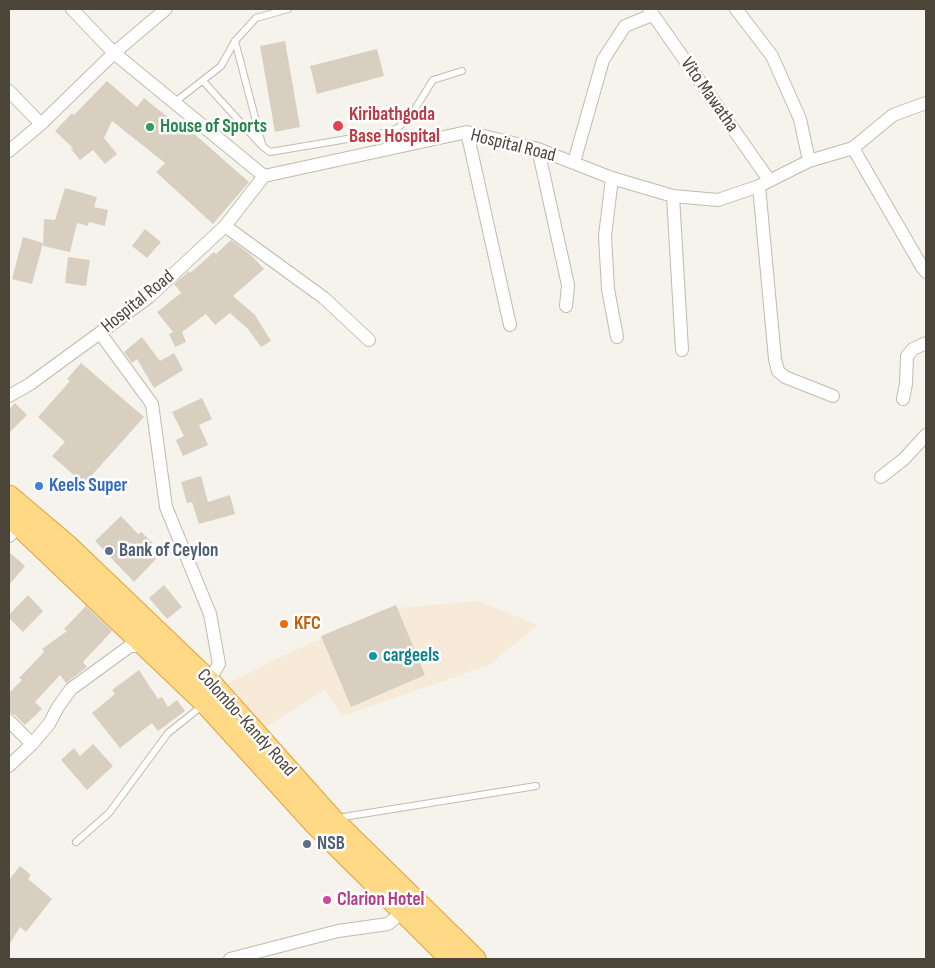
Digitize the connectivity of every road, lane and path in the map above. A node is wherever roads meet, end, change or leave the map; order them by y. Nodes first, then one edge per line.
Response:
1 (72, 9) edge
2 (166, 9) edge
3 (288, 9) edge
4 (736, 9) edge
5 (651, 12) edge
6 (235, 41) junction
7 (114, 52) junction
8 (462, 71) dead end
9 (203, 81) junction
10 (9, 91) edge
11 (175, 102) junction
12 (926, 103) edge
13 (41, 124) junction
14 (467, 132) junction
15 (262, 146) junction
16 (853, 148) junction
17 (538, 149) junction
18 (9, 152) edge
19 (809, 161) junction
20 (574, 162) junction
21 (264, 176) junction
22 (612, 178) junction
23 (764, 183) junction
24 (673, 196) junction
25 (225, 226) junction
26 (926, 272) edge
27 (566, 306) dead end
28 (510, 325) dead end
29 (100, 333) junction
30 (618, 337) dead end
31 (368, 340) dead end
32 (926, 343) edge
33 (682, 350) dead end
34 (9, 396) edge
35 (833, 396) dead end
36 (903, 399) dead end
37 (926, 435) edge
38 (881, 477) dead end
39 (9, 496) edge
40 (12, 525) edge
41 (155, 641) junction
42 (209, 682) junction
43 (205, 703) junction
44 (9, 721) edge
45 (32, 744) junction
46 (9, 766) edge
47 (536, 786) dead end
48 (332, 819) junction
49 (76, 842) dead end
50 (408, 906) junction
51 (230, 959) edge
52 (451, 959) edge
53 (475, 959) edge

1 - 7 street
2 - 7 street
3 - 6 lane
4 - 19 street
5 - 20 street
5 - 23 street, Vito Mawatha
6 - 9 lane
6 - 15 lane
7 - 11 street
7 - 13 street
8 - 15 lane
9 - 11 lane
9 - 15 lane
10 - 13 street
11 - 21 street
12 - 16 street, Hospital Road
13 - 18 street
14 - 17 street, Hospital Road
14 - 21 street, Hospital Road
14 - 28 street
16 - 19 street, Hospital Road
16 - 26 street
17 - 20 street, Hospital Road
17 - 27 street
19 - 23 street, Hospital Road
20 - 22 street, Hospital Road
21 - 25 street, Hospital Road
22 - 24 street, Hospital Road
22 - 30 street
23 - 24 street, Hospital Road
23 - 35 street
24 - 33 street
25 - 29 street, Hospital Road
25 - 31 street
29 - 34 street, Hospital Road
29 - 42 street
32 - 36 street
37 - 38 street
39 - 41 highway, Colombo-Kandy Road
40 - 41 highway, Colombo-Kandy Road
41 - 42 highway, Colombo-Kandy Road
41 - 43 highway, Colombo-Kandy Road
41 - 45 street
42 - 48 highway, Colombo-Kandy Road
43 - 49 lane
43 - 50 highway, Colombo-Kandy Road
44 - 45 street
45 - 46 street
47 - 48 lane
48 - 50 highway, Colombo-Kandy Road
50 - 51 street
50 - 52 highway, Colombo-Kandy Road
50 - 53 highway, Colombo-Kandy Road

